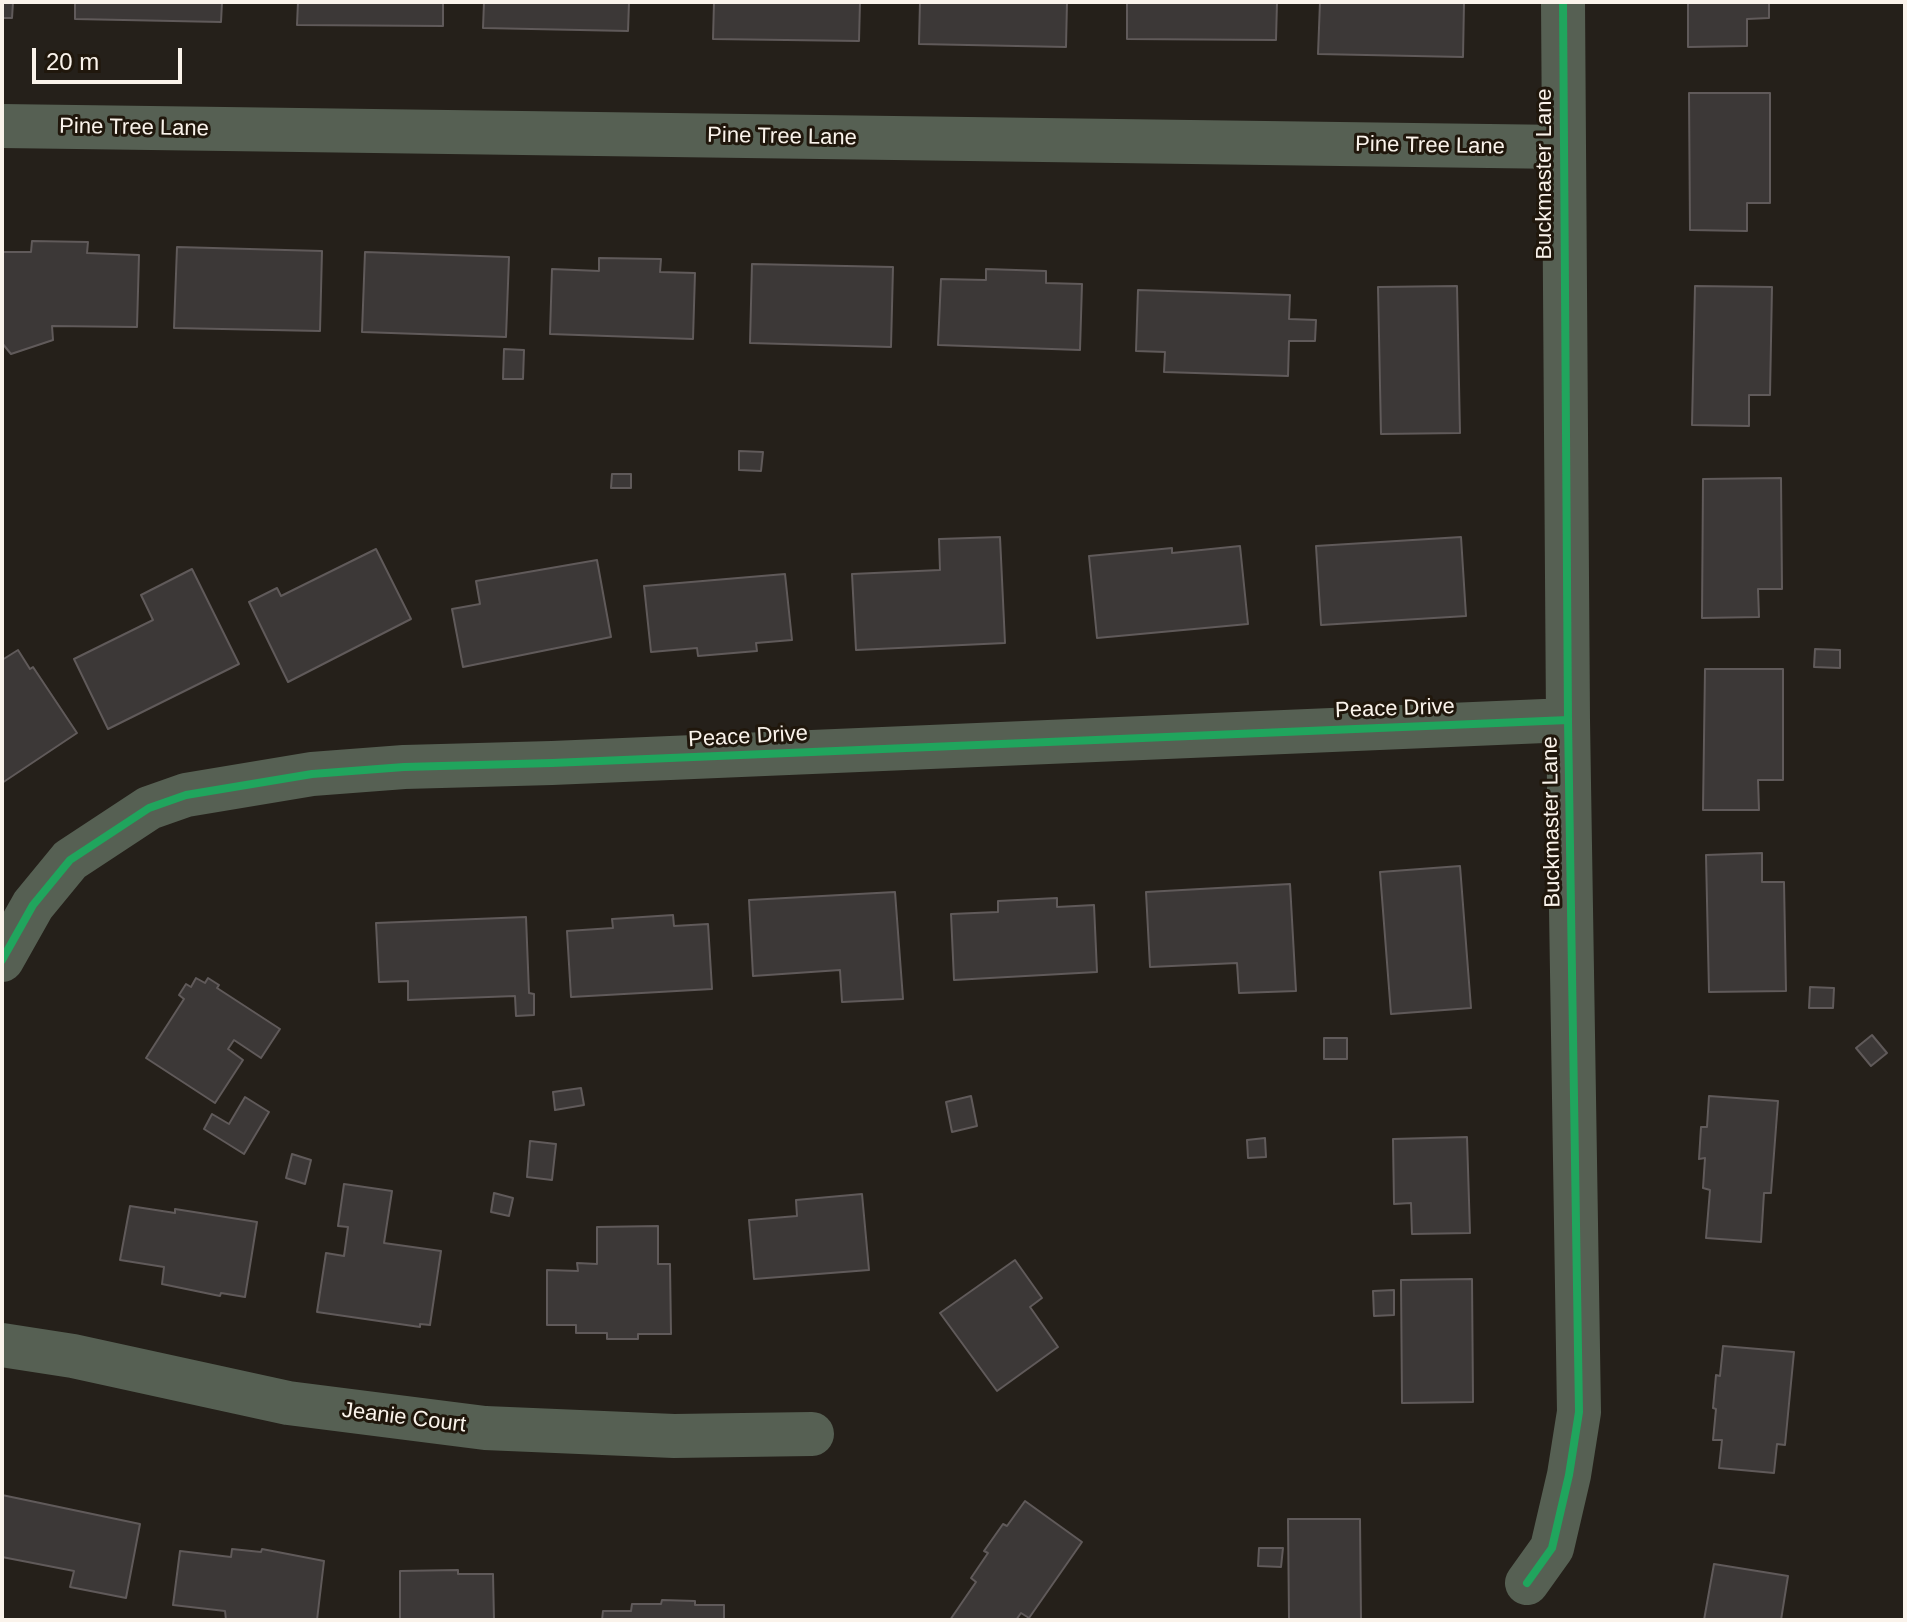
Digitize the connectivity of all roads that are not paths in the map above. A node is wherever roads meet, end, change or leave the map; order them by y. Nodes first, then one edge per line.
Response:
1 (1563, 2) edge
2 (2, 126) edge
3 (1563, 147) junction
4 (1568, 720) junction
5 (2, 960) edge
6 (2, 1345) edge
7 (812, 1434) dead end
8 (1527, 1583) dead end

1 - 3 street, Buckmaster Lane
2 - 3 street, Pine Tree Lane
3 - 4 street, Buckmaster Lane
4 - 5 street, Peace Drive
4 - 8 street, Buckmaster Lane
6 - 7 street, Jeanie Court

